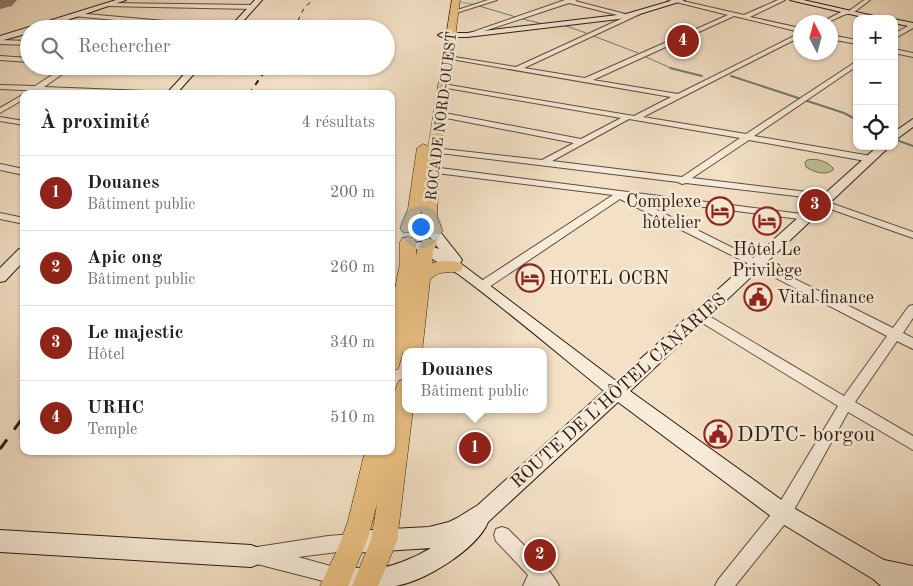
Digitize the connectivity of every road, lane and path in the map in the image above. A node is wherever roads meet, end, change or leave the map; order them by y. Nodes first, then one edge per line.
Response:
1 (123, 0) edge
2 (259, 0) edge
3 (448, 0) edge
4 (494, 0) edge
5 (782, 0) edge
6 (793, 0) edge
7 (867, 0) edge
8 (568, 1) edge
9 (677, 1) edge
10 (107, 5) junction
11 (455, 6) edge
12 (252, 7) junction
13 (849, 12) junction
14 (637, 14) junction
15 (75, 15) junction
16 (734, 15) junction
17 (864, 15) edge
18 (627, 16) junction
19 (745, 17) junction
20 (838, 17) edge
21 (60, 20) edge
22 (131, 20) edge
23 (240, 20) edge
24 (898, 22) edge
25 (913, 25) edge
26 (793, 28) edge
27 (20, 33) edge
28 (898, 34) edge
29 (446, 35) junction
30 (467, 35) junction
31 (838, 38) edge
32 (793, 39) edge
33 (0, 40) edge
34 (853, 41) edge
35 (20, 42) edge
36 (898, 52) edge
37 (913, 55) edge
38 (0, 58) edge
39 (448, 58) junction
40 (20, 59) edge
41 (853, 66) edge
42 (517, 69) junction
43 (57, 75) edge
44 (188, 75) edge
45 (585, 81) junction
46 (443, 86) junction
47 (0, 87) edge
48 (36, 88) junction
49 (33, 90) edge
50 (81, 90) edge
51 (175, 90) edge
52 (679, 96) junction
53 (20, 98) edge
54 (0, 111) edge
55 (430, 118) junction
56 (632, 118) junction
57 (0, 119) edge
58 (20, 122) edge
59 (913, 122) edge
60 (898, 135) edge
61 (748, 137) junction
62 (582, 142) junction
63 (434, 150) junction
64 (881, 150) edge
65 (871, 159) junction
66 (543, 163) junction
67 (0, 167) edge
68 (432, 170) junction
69 (20, 171) edge
70 (682, 181) junction
71 (622, 194) junction
72 (826, 200) junction
73 (0, 216) edge
74 (807, 217) junction
75 (20, 220) edge
76 (913, 235) edge
77 (423, 239) junction
78 (20, 256) edge
79 (757, 263) junction
80 (459, 269) junction
81 (0, 277) edge
82 (421, 281) junction
83 (482, 286) junction
84 (913, 310) edge
85 (700, 316) junction
86 (895, 335) junction
87 (395, 339) edge
88 (913, 344) edge
89 (413, 348) edge
90 (617, 391) junction
91 (846, 404) junction
92 (402, 413) edge
93 (913, 444) edge
94 (375, 455) edge
95 (364, 504) junction
96 (485, 512) junction
97 (783, 513) junction
98 (502, 535) dead end
99 (0, 541) edge
100 (384, 541) junction
101 (353, 542) junction
102 (328, 543) junction
103 (251, 556) junction
104 (881, 571) junction
105 (913, 576) edge
106 (534, 579) edge
107 (336, 581) edge
108 (366, 583) edge
109 (550, 586) edge
110 (724, 586) edge
111 (900, 586) edge

1 - 10 street
2 - 12 street
3 - 29 main road, ROCADE NORD-OUEST
4 - 11 street
5 - 19 street
6 - 13 street
7 - 13 street
8 - 18 street
8 - 30 street
9 - 14 street
9 - 16 street
10 - 12 street
10 - 15 street
11 - 29 main road, ROCADE NORD-OUEST
12 - 23 street
13 - 17 street
13 - 20 street
14 - 18 street
14 - 42 street
15 - 21 street
15 - 22 street
16 - 19 street
16 - 45 street
18 - 30 street
19 - 26 street
24 - 25 street
25 - 28 street
27 - 33 street
29 - 30 street
29 - 39 main road, ROCADE NORD-OUEST
29 - 55 main road, ROCADE NORD-OUEST
31 - 34 street
32 - 52 street
33 - 35 street
36 - 37 street
38 - 40 street
39 - 42 street
39 - 46 main road, ROCADE NORD-OUEST
41 - 61 street
42 - 45 street
43 - 48 street
44 - 51 street
45 - 52 street
46 - 55 main road, ROCADE NORD-OUEST
46 - 56 street
47 - 48 street
48 - 49 street
48 - 50 street
52 - 56 street
53 - 54 street
55 - 62 street
55 - 63 main road, ROCADE NORD-OUEST
55 - 77 main road, ROCADE NORD-OUEST
56 - 61 street
56 - 62 street
57 - 58 street
59 - 60 street
61 - 65 street
61 - 70 street
62 - 66 street
63 - 66 street
63 - 68 main road, ROCADE NORD-OUEST
64 - 65 street, ROUTE DE L'HÔTEL CANARIES
65 - 72 street, ROUTE DE L'HÔTEL CANARIES
66 - 70 street
67 - 69 street
68 - 71 street
68 - 77 main road, ROCADE NORD-OUEST
70 - 72 street
71 - 74 street
71 - 79 street
71 - 83 street
72 - 74 street, ROUTE DE L'HÔTEL CANARIES
72 - 76 street
73 - 75 street
74 - 79 street, ROUTE DE L'HÔTEL CANARIES
77 - 80 street
77 - 82 main road, ROCADE NORD-OUEST
77 - 87 main road, ROCADE NORD-OUEST
78 - 81 street
79 - 85 street, ROUTE DE L'HÔTEL CANARIES
79 - 86 street
80 - 82 main road
80 - 83 street
82 - 89 main road, ROCADE NORD-OUEST
83 - 90 street
84 - 86 street
85 - 90 street, ROUTE DE L'HÔTEL CANARIES
85 - 91 street
86 - 88 street
86 - 91 street
90 - 96 street, ROUTE DE L'HÔTEL CANARIES
90 - 97 street
91 - 93 street
91 - 97 street
92 - 100 main road
94 - 95 main road
95 - 101 main road
95 - 102 street
96 - 100 street, ROUTE DE L'HÔTEL CANARIES
96 - 108 street, ROUTE DE L'HÔTEL CANARIES
97 - 104 street
97 - 110 street
98 - 106 street
99 - 103 street
100 - 101 street, ROUTE DE L'HÔTEL CANARIES
100 - 108 main road
101 - 102 street
101 - 107 main road
102 - 103 street
103 - 107 street
104 - 105 street
104 - 111 street
106 - 109 street
107 - 108 street, ROUTE DE L'HÔTEL CANARIES

